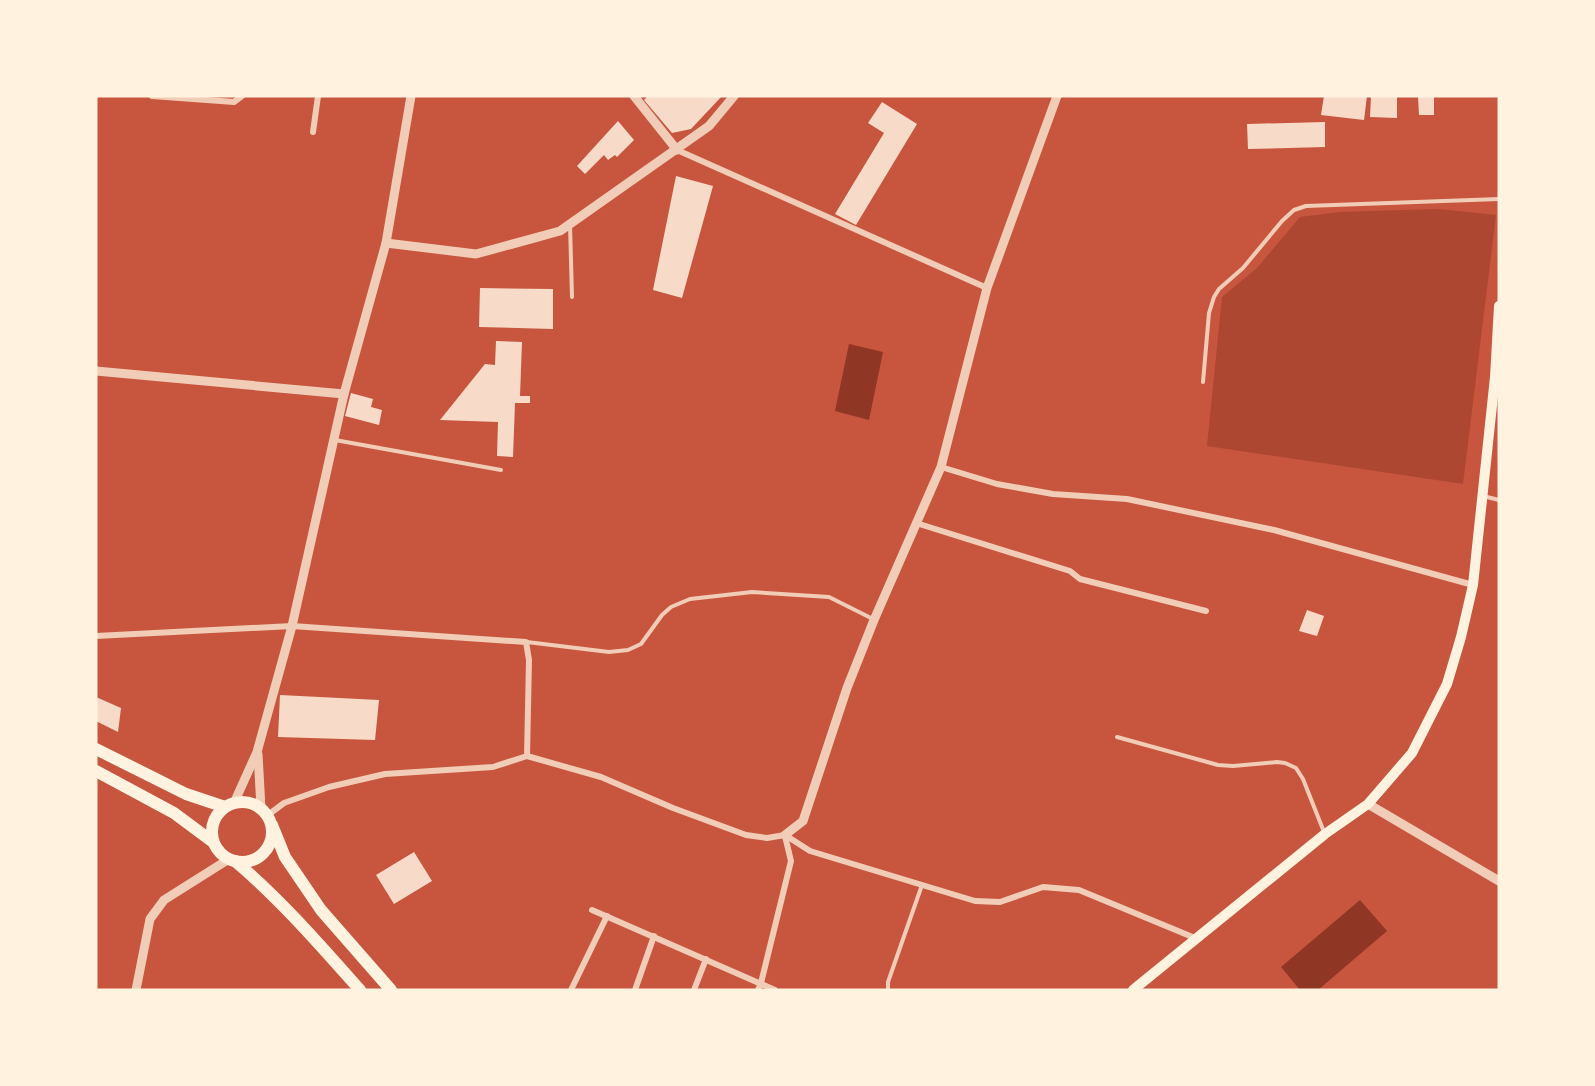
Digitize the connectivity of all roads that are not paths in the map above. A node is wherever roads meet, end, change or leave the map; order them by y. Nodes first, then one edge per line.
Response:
1 (152, 96) edge
2 (242, 96) edge
3 (318, 96) edge
4 (411, 96) edge
5 (634, 96) edge
6 (734, 96) edge
7 (1057, 96) edge
8 (313, 132) dead end
9 (677, 150) junction
10 (1499, 199) edge
11 (570, 224) junction
12 (386, 243) junction
13 (987, 288) junction
14 (572, 297) dead end
15 (1499, 306) edge
16 (96, 371) edge
17 (1497, 378) edge
18 (1203, 382) dead end
19 (344, 394) junction
20 (334, 440) junction
21 (940, 467) junction
22 (501, 470) dead end
23 (1483, 496) junction
24 (1499, 500) edge
25 (916, 523) junction
26 (1473, 585) junction
27 (1206, 611) dead end
28 (874, 620) junction
29 (292, 626) junction
30 (96, 636) edge
31 (526, 642) junction
32 (1117, 737) dead end
33 (96, 749) edge
34 (257, 752) junction
35 (527, 756) junction
36 (96, 771) edge
37 (1368, 804) junction
38 (229, 805) junction
39 (267, 816) junction
40 (1325, 834) junction
41 (785, 835) junction
42 (213, 842) junction
43 (232, 860) junction
44 (1499, 881) edge
45 (922, 884) junction
46 (592, 910) dead end
47 (607, 916) junction
48 (654, 936) junction
49 (1195, 938) junction
50 (706, 959) junction
51 (761, 983) junction
52 (136, 990) edge
53 (360, 990) edge
54 (392, 990) edge
55 (571, 990) edge
56 (635, 990) edge
57 (694, 990) edge
58 (758, 990) edge
59 (776, 990) edge
60 (888, 990) edge
61 (1133, 990) edge

1 - 2 street
3 - 8 street
4 - 12 street
5 - 9 street
6 - 9 street
7 - 13 street
9 - 11 street
9 - 13 street
10 - 18 lane
11 - 12 street
11 - 14 lane
12 - 19 street
13 - 21 street
15 - 17 main road
16 - 19 street
17 - 23 main road
19 - 20 street
20 - 22 lane
20 - 29 street
21 - 25 street
21 - 26 street
23 - 24 lane
23 - 26 main road
25 - 27 street
25 - 28 street
26 - 37 main road
28 - 31 lane
28 - 41 street
29 - 30 street
29 - 31 street
29 - 34 street
31 - 35 street
32 - 40 lane
33 - 38 main road
34 - 38 street
34 - 39 street
35 - 39 street
35 - 41 street
36 - 42 main road
37 - 40 main road
37 - 44 street
38 - 39 main road
38 - 42 main road
39 - 43 main road
39 - 54 main road
40 - 49 main road
41 - 45 street
41 - 51 street
42 - 43 main road
43 - 52 street
43 - 53 main road
45 - 49 street
45 - 60 lane
46 - 47 street
47 - 48 street
47 - 55 street
48 - 50 street
48 - 56 street
49 - 61 main road
50 - 51 street
50 - 57 street
51 - 58 street
51 - 59 street

